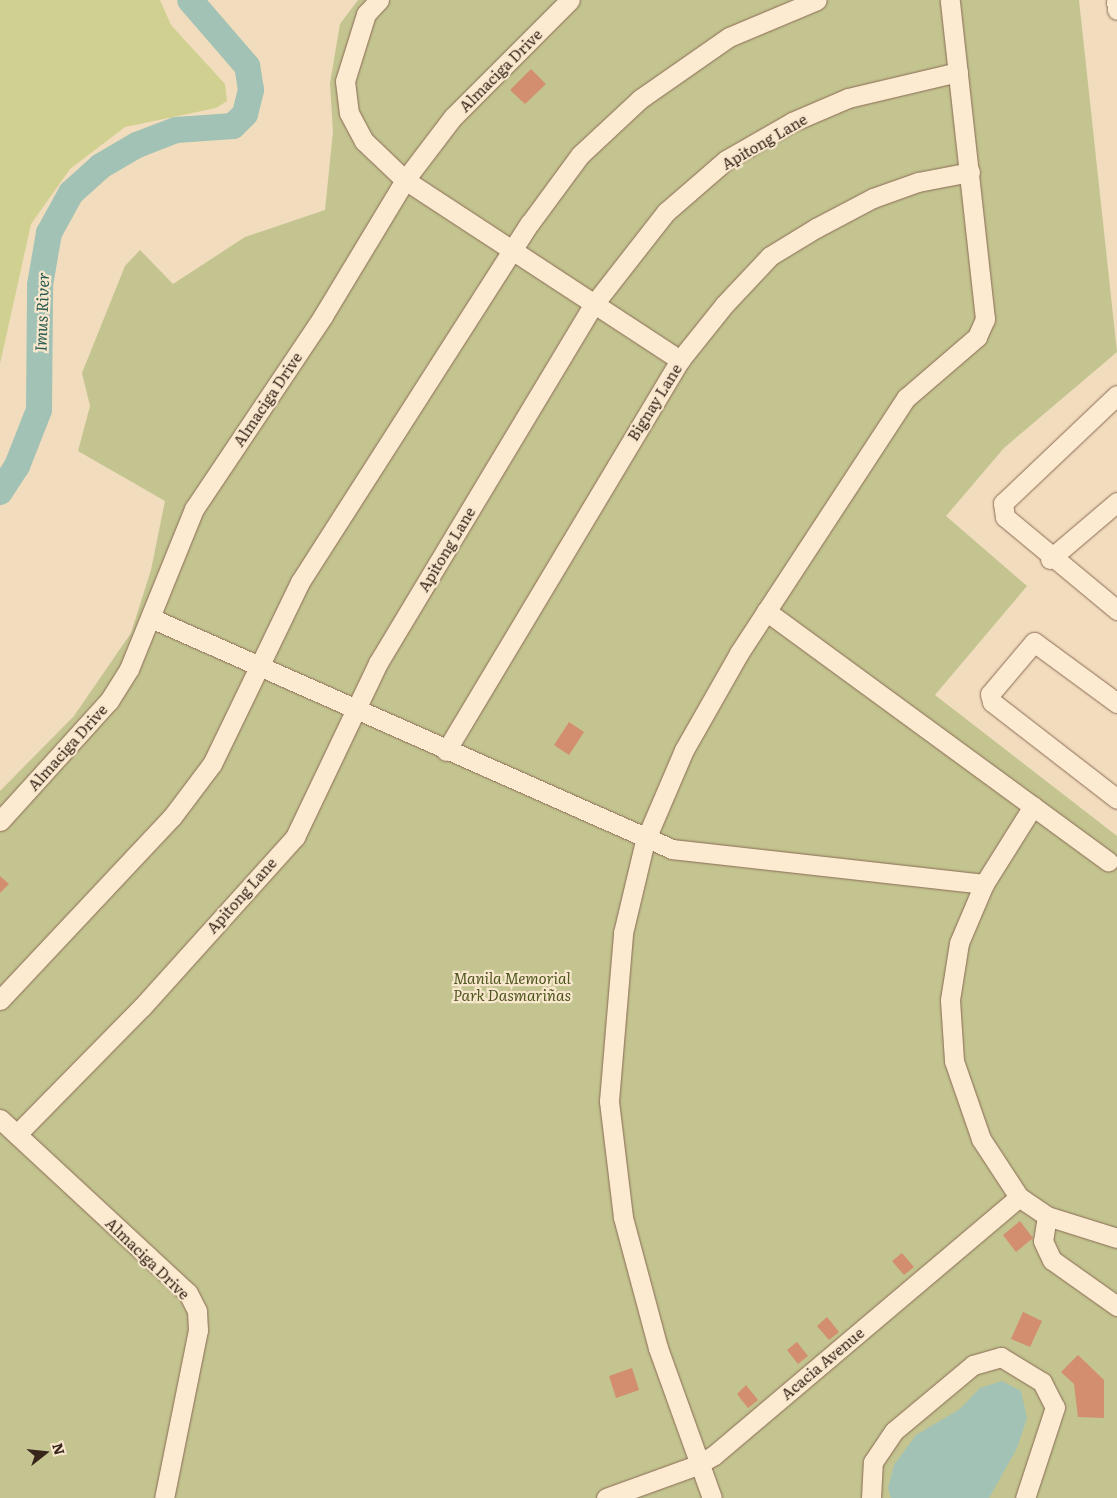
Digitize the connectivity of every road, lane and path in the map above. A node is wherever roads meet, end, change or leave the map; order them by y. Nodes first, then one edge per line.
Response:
1 (379, 0) edge
2 (570, 0) edge
3 (817, 0) edge
4 (950, 0) edge
5 (1116, 0) edge
6 (1117, 10) edge
7 (958, 72) junction
8 (970, 172) junction
9 (405, 180) junction
10 (513, 250) junction
11 (594, 304) junction
12 (680, 360) junction
13 (1117, 395) edge
14 (1117, 502) edge
15 (1050, 559) junction
16 (1117, 610) edge
17 (766, 611) junction
18 (151, 618) junction
19 (259, 667) junction
20 (1117, 703) edge
21 (354, 710) junction
22 (446, 751) junction
23 (1117, 799) edge
24 (1033, 806) junction
25 (0, 821) edge
26 (645, 841) junction
27 (1108, 861) dead end
28 (984, 884) junction
29 (0, 1000) edge
30 (0, 1119) edge
31 (17, 1134) junction
32 (1019, 1197) junction
33 (1047, 1216) junction
34 (1117, 1238) edge
35 (1117, 1306) edge
36 (697, 1465) junction
37 (164, 1498) edge
38 (606, 1498) edge
39 (712, 1498) edge
40 (870, 1498) edge
41 (1024, 1498) edge

1 - 9 street
2 - 9 street, Almaciga Drive
3 - 10 street
4 - 7 street
5 - 6 street
7 - 8 street
7 - 11 street, Apitong Lane
8 - 12 street, Bignay Lane
8 - 17 street
9 - 10 street
9 - 18 street, Almaciga Drive
10 - 11 street
10 - 19 street
11 - 12 street
11 - 21 street, Apitong Lane
12 - 22 street, Bignay Lane
13 - 15 street
14 - 15 street
15 - 16 street
17 - 24 street
17 - 26 street
18 - 19 street
18 - 25 street, Almaciga Drive
19 - 21 street
19 - 29 street
20 - 23 street
21 - 22 street
21 - 31 street, Apitong Lane
22 - 26 street
24 - 27 street
24 - 28 street
26 - 28 street
26 - 36 street
28 - 32 street
30 - 31 street, Almaciga Drive
31 - 37 street, Almaciga Drive
32 - 33 street
32 - 36 street, Acacia Avenue
33 - 34 street
33 - 35 street
36 - 38 street, Acacia Avenue
36 - 39 street
40 - 41 street

